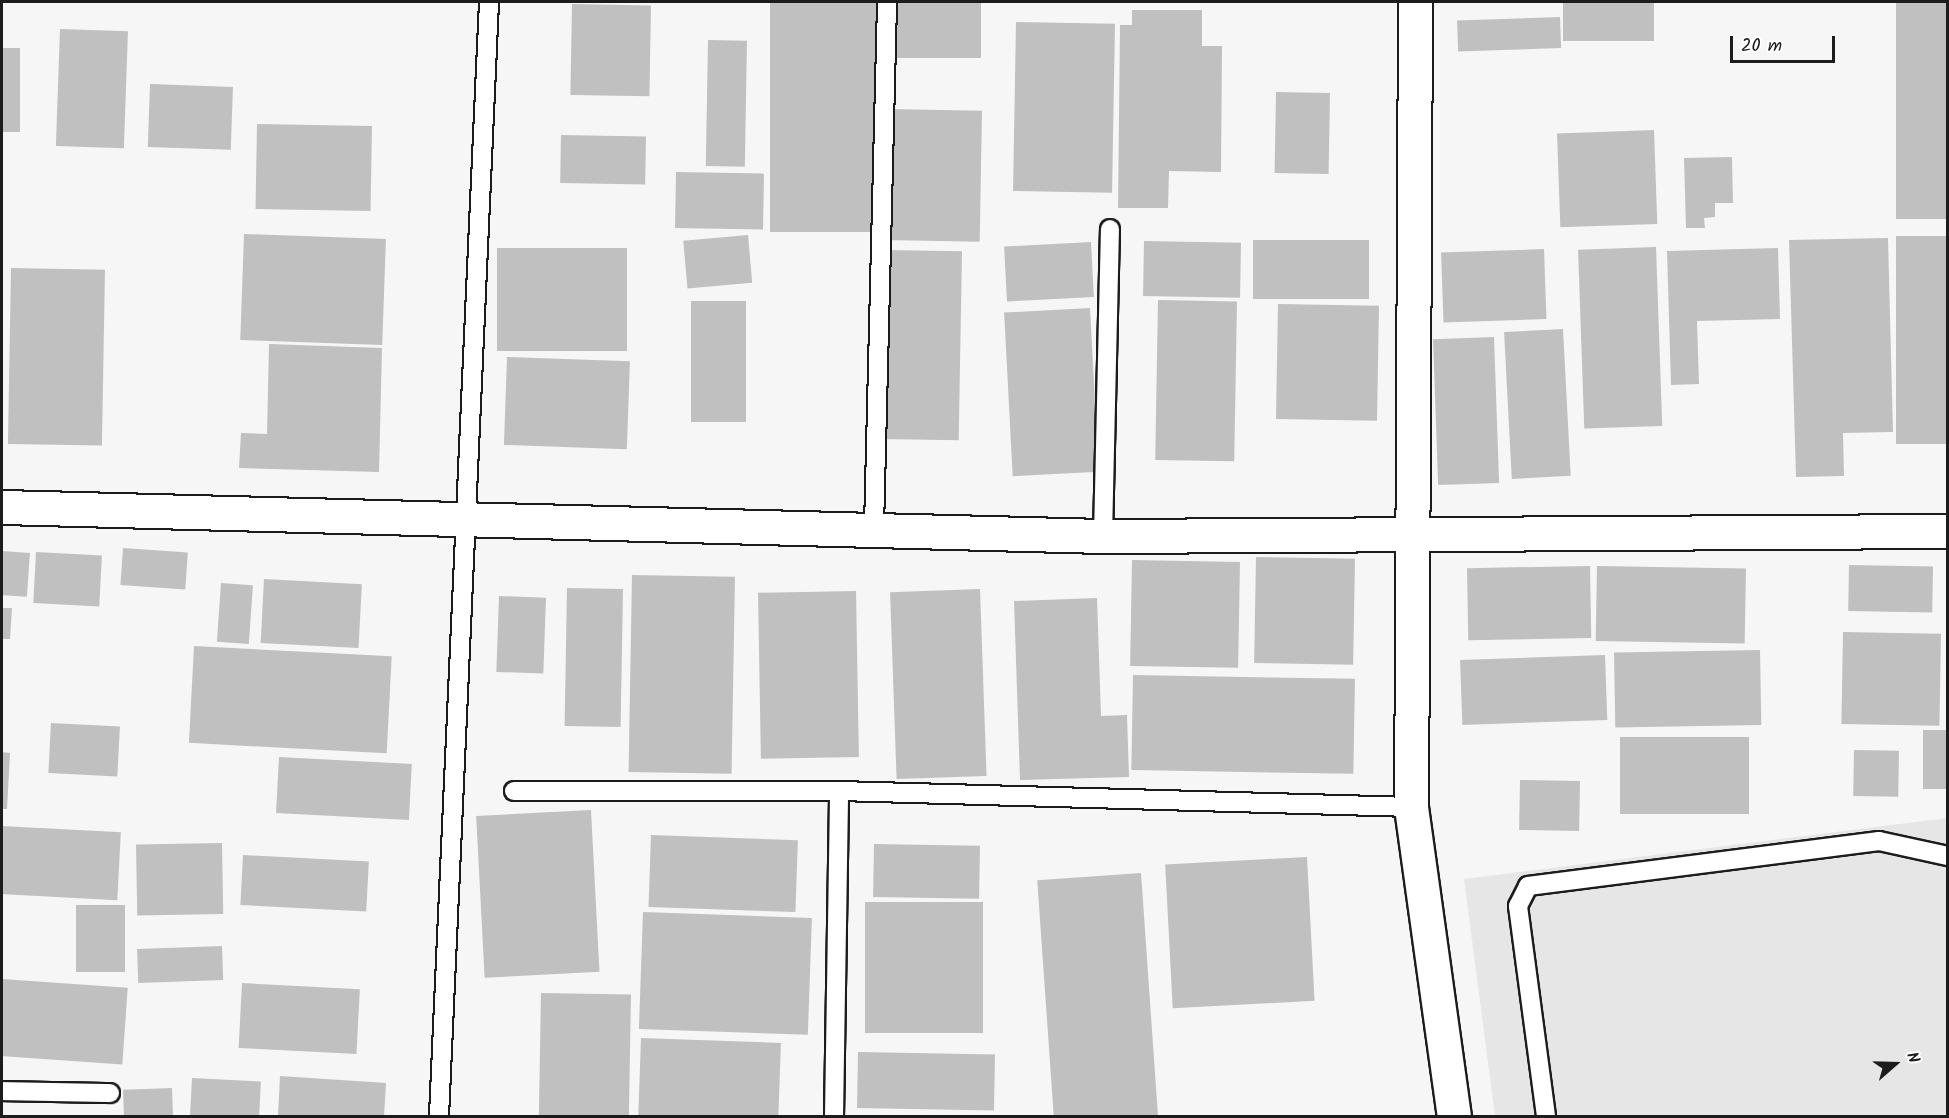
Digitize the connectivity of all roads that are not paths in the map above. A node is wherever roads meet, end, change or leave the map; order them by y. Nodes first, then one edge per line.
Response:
1 (489, 2) edge
2 (887, 2) edge
3 (1415, 2) edge
4 (1110, 229) dead end
5 (2, 507) edge
6 (464, 518) junction
7 (874, 528) junction
8 (1947, 531) edge
9 (1409, 535) junction
10 (1103, 536) junction
11 (514, 791) dead end
12 (839, 791) junction
13 (1411, 807) junction
14 (1947, 856) edge
15 (2, 1091) edge
16 (110, 1093) dead end
17 (439, 1116) edge
18 (834, 1116) edge
19 (1454, 1116) edge
20 (1546, 1116) edge

1 - 6 lane
2 - 7 lane
3 - 9 street
4 - 10 lane
5 - 6 street
6 - 7 street
6 - 17 lane
7 - 10 street
8 - 9 street
9 - 10 street
9 - 13 street
11 - 12 lane
12 - 13 lane
12 - 18 lane
13 - 19 street
14 - 20 lane
15 - 16 lane

